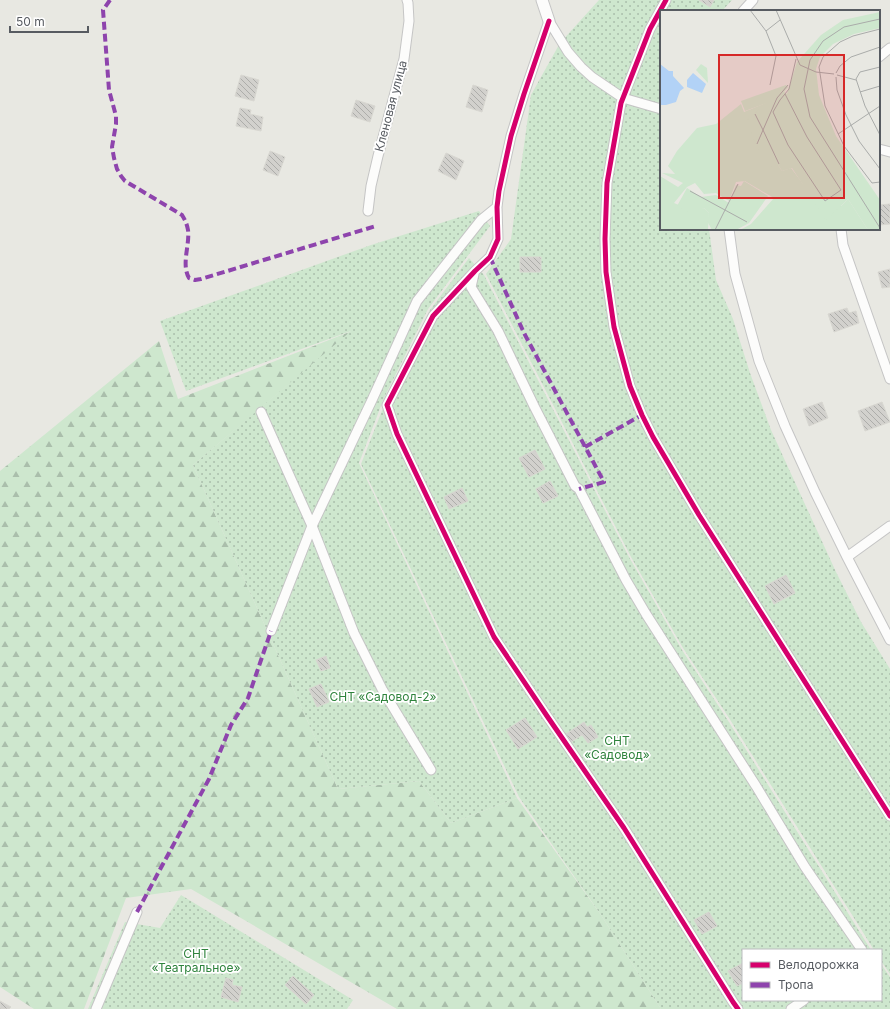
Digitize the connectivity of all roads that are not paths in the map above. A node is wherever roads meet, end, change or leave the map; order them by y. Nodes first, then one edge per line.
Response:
1 (407, 0) edge
2 (542, 0) edge
3 (666, 0) edge
4 (753, 0) edge
5 (661, 10) edge
6 (744, 10) edge
7 (660, 11) edge
8 (549, 22) junction
9 (890, 48) edge
10 (880, 56) edge
11 (623, 98) junction
12 (660, 109) edge
13 (880, 149) edge
14 (890, 152) edge
15 (497, 207) junction
16 (368, 211) dead end
17 (729, 230) edge
18 (841, 230) edge
19 (475, 271) junction
20 (890, 378) edge
21 (261, 412) dead end
22 (312, 526) junction
23 (890, 526) edge
24 (847, 557) junction
25 (270, 631) dead end
26 (890, 640) edge
27 (430, 770) dead end
28 (890, 816) edge
29 (138, 912) dead end
30 (861, 949) edge
31 (803, 1001) edge
32 (96, 1009) edge
33 (738, 1009) edge
34 (791, 1009) edge

1 - 16 street, Кленовая улица
2 - 8 street
3 - 5 street
4 - 6 street
7 - 11 street
8 - 11 street
8 - 15 street
9 - 10 street
11 - 12 street
11 - 28 street
13 - 14 street
15 - 19 street
15 - 22 street
17 - 24 street
18 - 20 street
19 - 30 street
19 - 33 street
21 - 22 street
22 - 25 street
22 - 27 street
23 - 24 street
24 - 26 street
29 - 32 street
31 - 34 street

